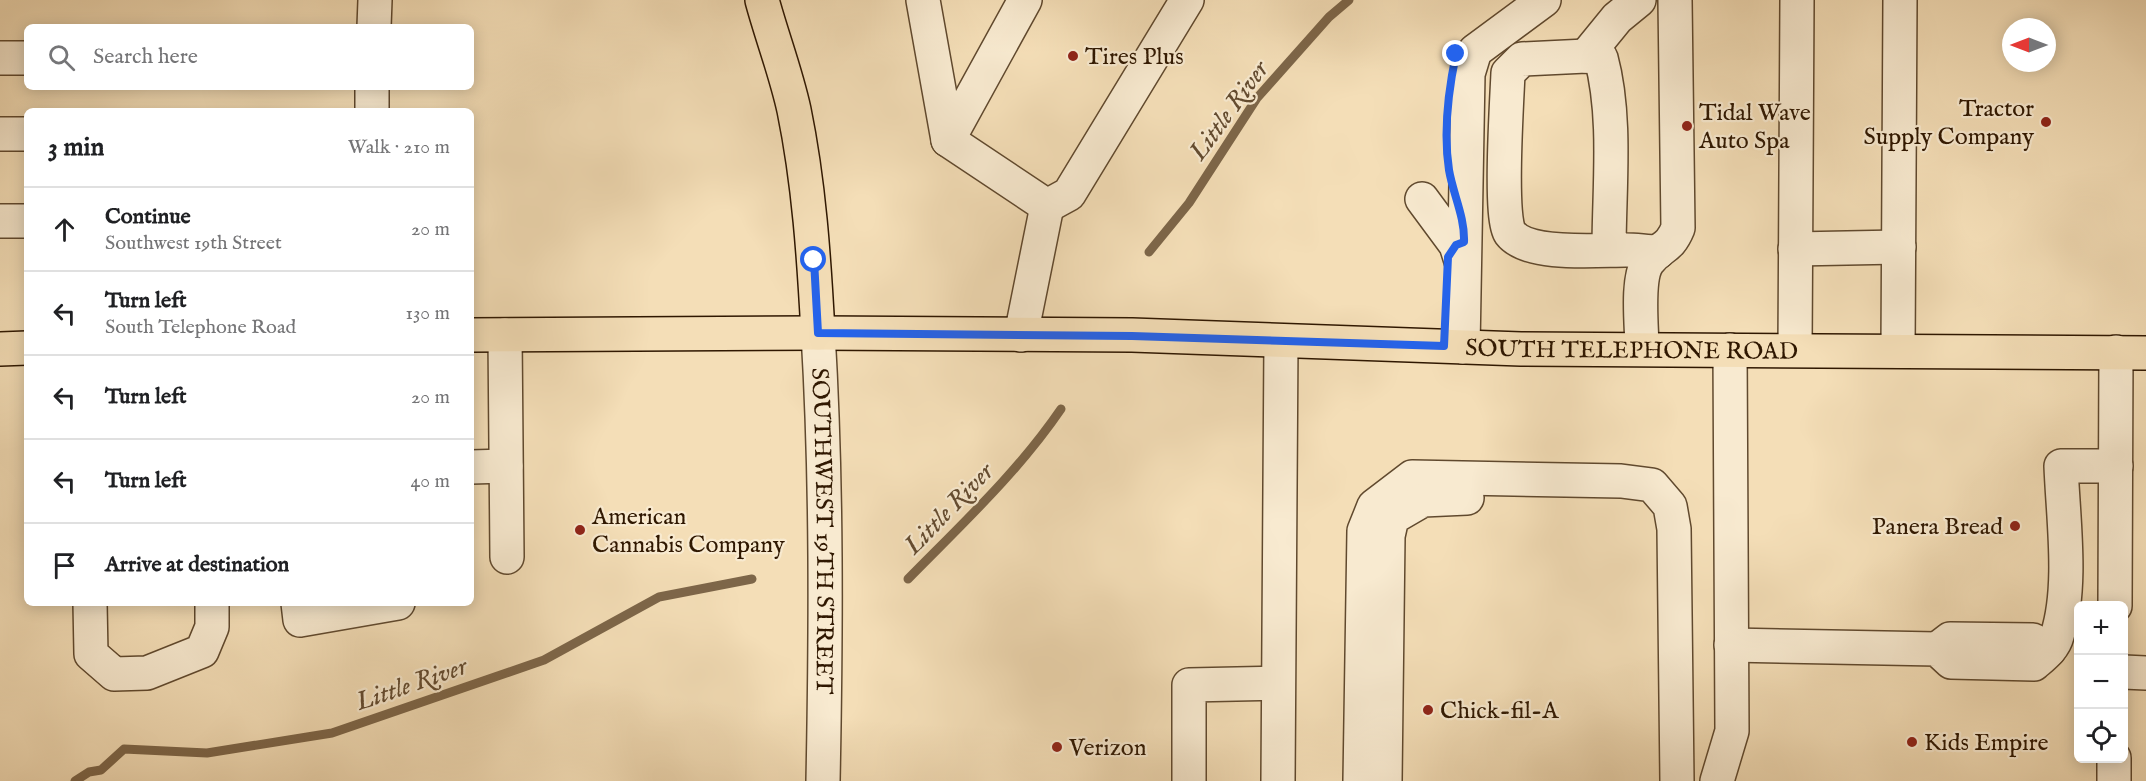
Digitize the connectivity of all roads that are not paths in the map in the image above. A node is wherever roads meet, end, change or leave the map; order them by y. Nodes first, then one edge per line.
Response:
1 (375, 0) edge
2 (762, 0) edge
3 (923, 0) edge
4 (1025, 0) edge
5 (1187, 0) edge
6 (1512, 0) edge
7 (1544, 0) edge
8 (1639, 0) edge
9 (1675, 0) edge
10 (1797, 0) edge
11 (1900, 0) edge
12 (374, 24) edge
13 (1586, 56) junction
14 (0, 58) edge
15 (24, 58) edge
16 (372, 90) edge
17 (372, 108) edge
18 (0, 134) edge
19 (24, 134) edge
20 (948, 140) junction
21 (1422, 199) dead end
22 (1058, 200) junction
23 (0, 221) edge
24 (24, 221) edge
25 (1510, 233) junction
26 (1462, 246) junction
27 (1899, 247) junction
28 (1795, 249) junction
29 (1632, 250) junction
30 (818, 333) junction
31 (474, 335) edge
32 (505, 335) junction
33 (1022, 335) junction
34 (1281, 341) junction
35 (1453, 346) junction
36 (24, 348) edge
37 (0, 349) edge
38 (1642, 349) junction
39 (1730, 350) junction
40 (1795, 350) junction
41 (1898, 351) junction
42 (2131, 352) edge
43 (506, 465) junction
44 (2116, 466) junction
45 (474, 467) edge
46 (1391, 494) junction
47 (507, 557) dead end
48 (2115, 601) edge
49 (90, 606) edge
50 (212, 606) edge
51 (298, 606) edge
52 (381, 606) edge
53 (1731, 645) junction
54 (2128, 672) edge
55 (2146, 673) edge
56 (1278, 683) junction
57 (2114, 763) edge
58 (823, 781) edge
59 (1189, 781) edge
60 (1278, 781) edge
61 (1341, 781) edge
62 (1360, 781) edge
63 (1385, 781) edge
64 (1657, 781) edge
65 (1677, 781) edge
66 (1717, 781) edge
67 (2114, 781) edge

1 - 12 street
2 - 30 main road, SOUTHWEST 19TH STREET
3 - 20 street
4 - 20 street
5 - 22 street
6 - 26 street
7 - 26 street
8 - 13 street
9 - 29 street
10 - 28 street
11 - 27 street
13 - 25 street
13 - 29 street
14 - 15 street
16 - 17 street
18 - 19 street
20 - 22 street
21 - 26 street
22 - 33 street
23 - 24 street
25 - 26 street
25 - 29 street
26 - 35 street
27 - 28 street
27 - 41 street
28 - 40 street
29 - 38 street
30 - 32 main road, SOUTH TELEPHONE ROAD
30 - 33 main road, SOUTH TELEPHONE ROAD
30 - 58 street, SOUTHWEST 19TH STREET
31 - 32 main road, SOUTH TELEPHONE ROAD
32 - 43 street
33 - 34 main road, SOUTH TELEPHONE ROAD
34 - 35 main road, SOUTH TELEPHONE ROAD
34 - 56 street
35 - 38 main road, SOUTH TELEPHONE ROAD
36 - 37 main road
38 - 39 main road, SOUTH TELEPHONE ROAD
39 - 40 main road, SOUTH TELEPHONE ROAD
39 - 53 street
40 - 41 main road, SOUTH TELEPHONE ROAD
41 - 42 main road, SOUTH TELEPHONE ROAD
42 - 44 street
43 - 45 street
43 - 47 street
44 - 48 street
44 - 53 street
46 - 61 street
46 - 62 street
46 - 65 street
49 - 50 street
51 - 52 street
53 - 66 street
54 - 55 street
56 - 59 street
56 - 60 street
57 - 67 street
63 - 64 street

